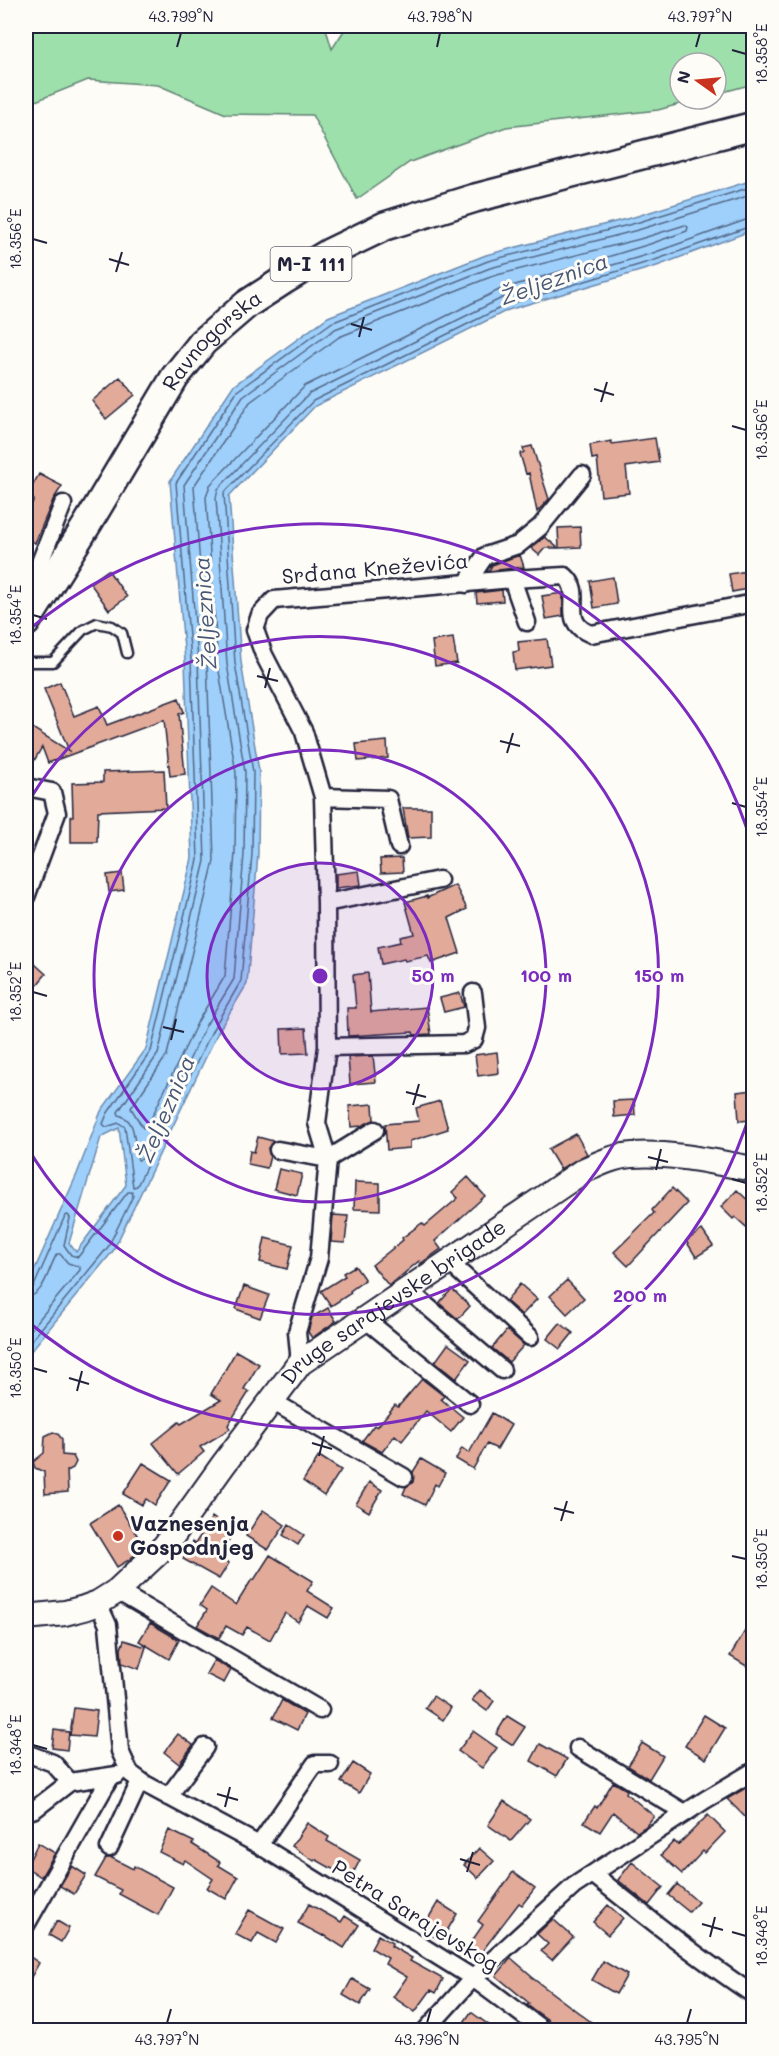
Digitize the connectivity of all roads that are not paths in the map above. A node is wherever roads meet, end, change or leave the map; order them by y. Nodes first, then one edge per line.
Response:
1 (753, 126) edge
2 (582, 475) dead end
3 (63, 504) dead end
4 (512, 579) junction
5 (466, 584) junction
6 (753, 603) edge
7 (26, 613) edge
8 (527, 622) dead end
9 (126, 653) dead end
10 (26, 662) edge
11 (26, 787) edge
12 (323, 797) junction
13 (399, 846) dead end
14 (439, 880) dead end
15 (26, 897) edge
16 (326, 903) junction
17 (473, 993) dead end
18 (327, 1047) junction
19 (375, 1130) dead end
20 (278, 1150) dead end
21 (328, 1159) junction
22 (753, 1169) edge
23 (449, 1262) junction
24 (408, 1290) junction
25 (365, 1319) junction
26 (530, 1337) dead end
27 (300, 1363) junction
28 (502, 1370) dead end
29 (272, 1401) junction
30 (470, 1404) dead end
31 (404, 1477) dead end
32 (108, 1597) junction
33 (26, 1617) edge
34 (320, 1710) dead end
35 (205, 1747) dead end
36 (578, 1748) dead end
37 (26, 1753) edge
38 (330, 1764) dead end
39 (111, 1776) junction
40 (751, 1776) edge
41 (135, 1777) junction
42 (70, 1782) junction
43 (168, 1797) junction
44 (30, 1810) edge
45 (685, 1813) junction
46 (26, 1824) edge
47 (259, 1845) junction
48 (108, 1848) dead end
49 (594, 1875) junction
50 (26, 1925) edge
51 (473, 1978) junction
52 (753, 1995) edge
53 (426, 2031) edge
54 (543, 2031) edge

1 - 7 main road, Ravnogorska / M-I 111
2 - 5 street
3 - 7 street
4 - 5 street, Srđana Kneževića
4 - 6 street, Srđana Kneževića
4 - 8 street
5 - 12 street, Srđana Kneževića
9 - 10 lane
11 - 15 street
12 - 13 street
12 - 16 street, Srđana Kneževića
14 - 16 street
16 - 18 street, Srđana Kneževića
17 - 18 street
18 - 21 street, Srđana Kneževića
19 - 21 street
20 - 21 street
21 - 27 street, Srđana Kneževića
22 - 23 main road, Druge sarajevske brigade
23 - 24 main road, Druge sarajevske brigade
23 - 26 street
24 - 25 main road, Druge sarajevske brigade
24 - 28 street
25 - 27 main road, Druge sarajevske brigade
25 - 30 street
27 - 29 main road, Druge sarajevske brigade
29 - 31 street
29 - 32 main road, Druge sarajevske brigade
32 - 33 main road, Druge sarajevske brigade
32 - 34 street
32 - 41 street
35 - 43 street
36 - 45 street
37 - 42 street
38 - 47 street
39 - 41 street
39 - 42 street
39 - 50 street
40 - 45 street
41 - 43 street, Petra Sarajevskog
41 - 48 street
42 - 44 street
43 - 47 street, Petra Sarajevskog
44 - 46 street
45 - 49 street
47 - 51 street, Petra Sarajevskog
49 - 51 street
49 - 52 street
51 - 53 street
51 - 54 street, Petra Sarajevskog

